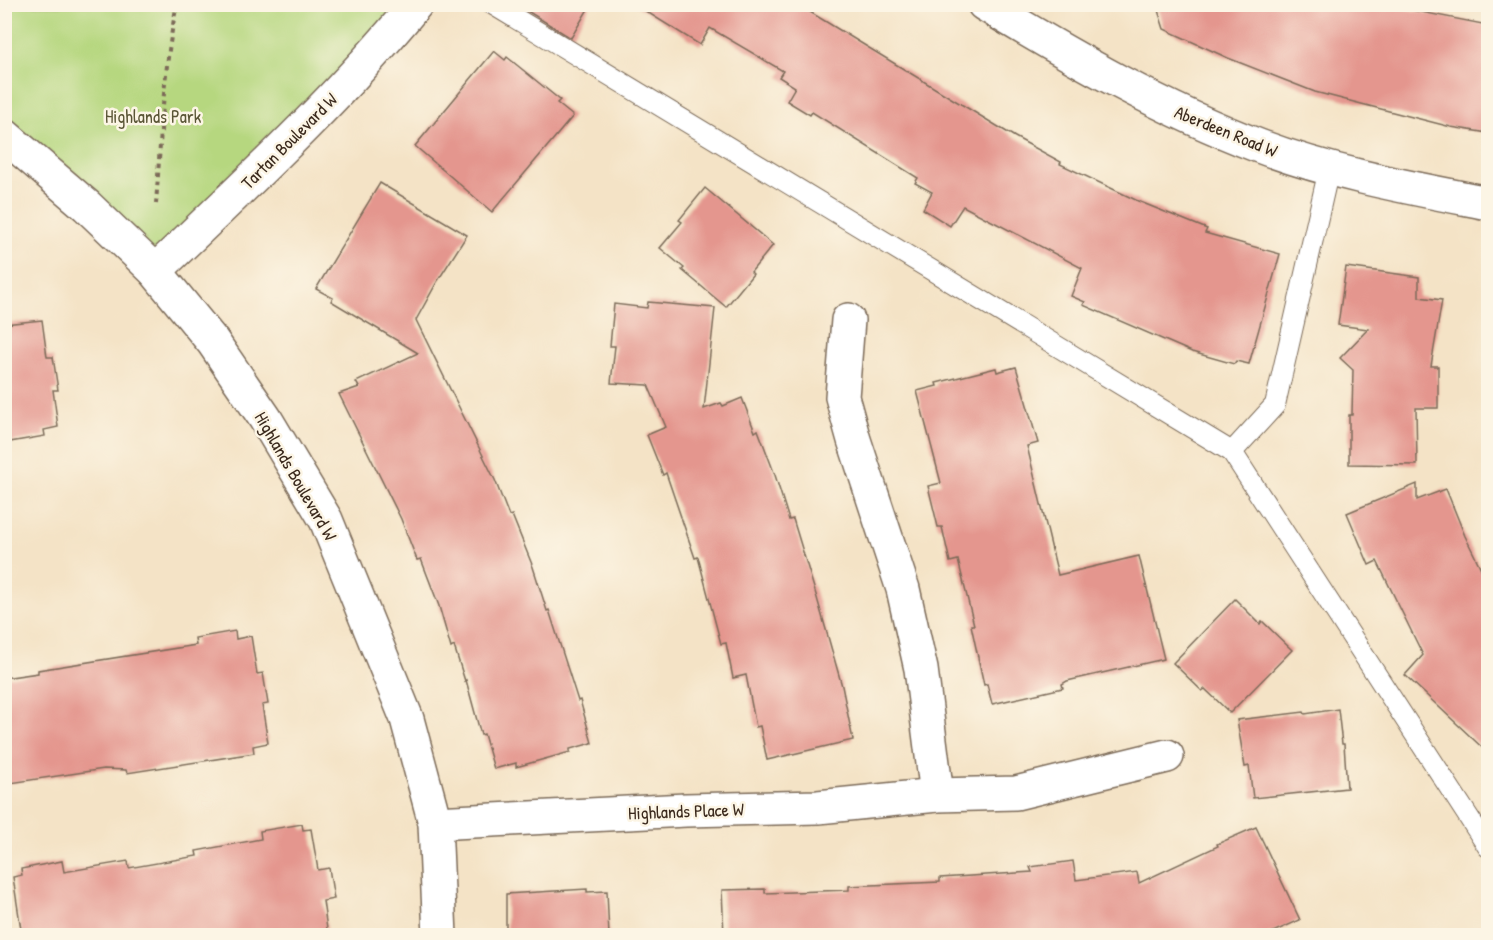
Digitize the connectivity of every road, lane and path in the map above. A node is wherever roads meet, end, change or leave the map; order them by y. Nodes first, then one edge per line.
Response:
1 (177, 4) edge
2 (416, 4) edge
3 (492, 4) edge
4 (984, 4) edge
5 (4, 135) edge
6 (1329, 169) junction
7 (1488, 203) edge
8 (156, 204) dead end
9 (155, 271) junction
10 (848, 320) dead end
11 (1232, 452) junction
12 (1167, 756) dead end
13 (937, 795) junction
14 (435, 823) junction
15 (1488, 847) edge
16 (440, 936) edge

1 - 8 path
2 - 9 street, Tartan Boulevard W
3 - 11 lane
4 - 6 street, Aberdeen Road W
5 - 9 street, Highlands Boulevard W
6 - 7 street, Aberdeen Road W
6 - 11 lane
9 - 14 street, Highlands Boulevard W
10 - 13 street
11 - 15 lane
12 - 13 street, Highlands Place W
13 - 14 street, Highlands Place W
14 - 16 street, Highlands Boulevard W

